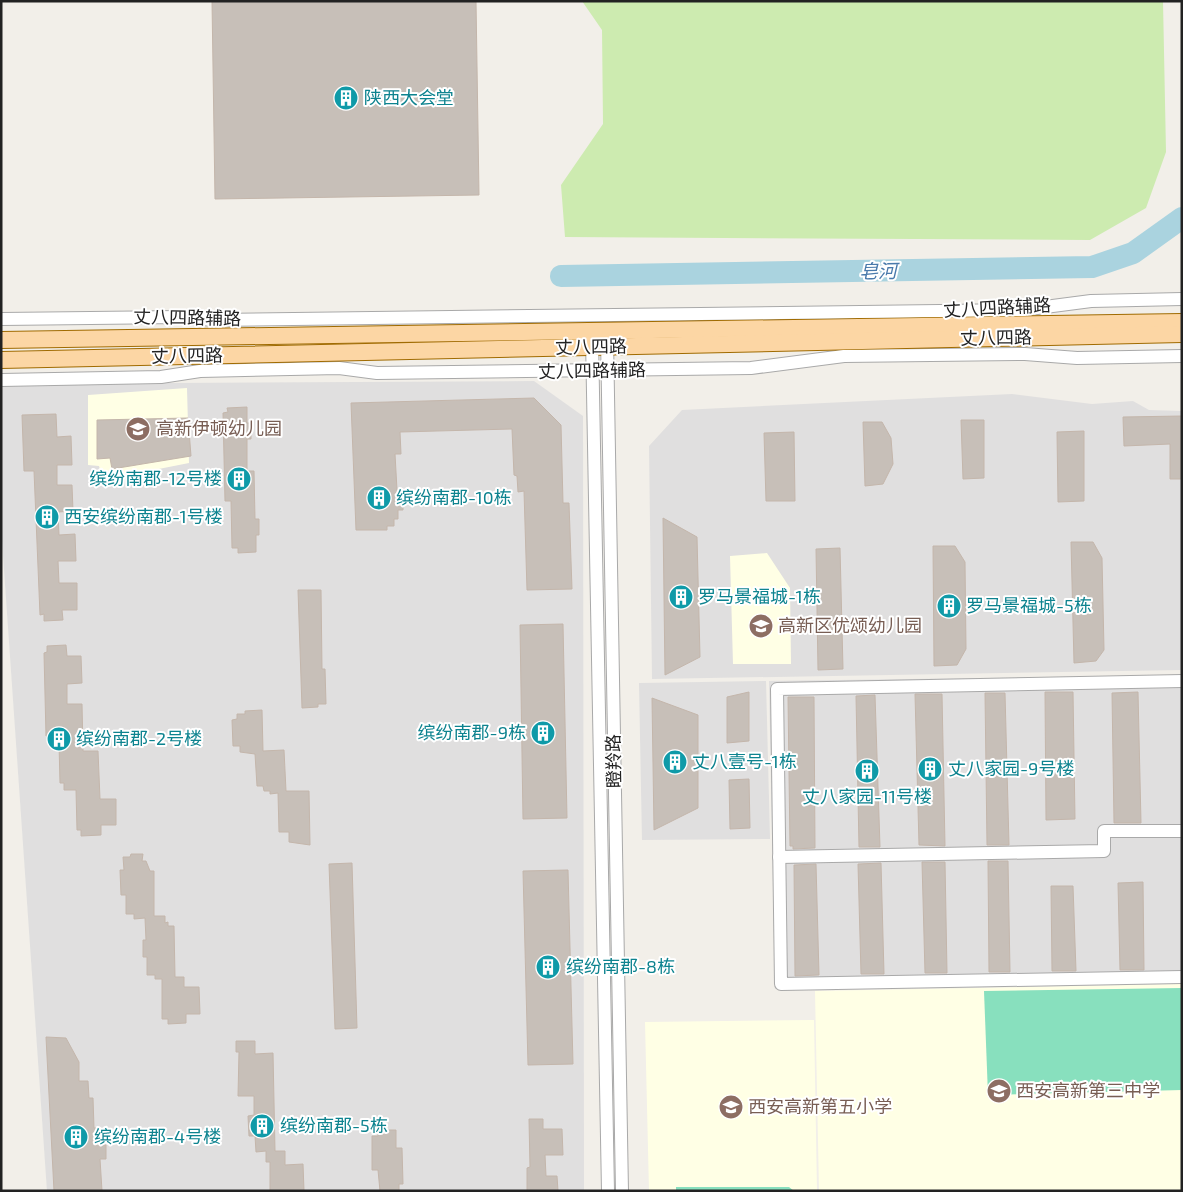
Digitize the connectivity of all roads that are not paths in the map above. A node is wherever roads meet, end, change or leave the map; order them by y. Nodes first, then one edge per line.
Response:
1 (1182, 299) edge
2 (1, 319) edge
3 (1182, 322) edge
4 (1182, 334) edge
5 (599, 339) junction
6 (1, 340) edge
7 (1182, 356) edge
8 (1, 360) edge
9 (607, 370) junction
10 (592, 371) junction
11 (1, 380) edge
12 (1182, 681) edge
13 (1182, 831) edge
14 (779, 857) junction
15 (1182, 977) edge
16 (608, 1191) edge
17 (622, 1191) edge

1 - 2 street, 丈八四路辅路
3 - 5 main road, 丈八四路
4 - 5 main road, 丈八四路
5 - 6 main road, 丈八四路
5 - 8 main road, 丈八四路
5 - 9 street, 瞪羚路
5 - 10 street, 瞪羚路
7 - 9 street, 丈八四路辅路
9 - 10 street, 丈八四路辅路
9 - 17 street, 瞪羚路
10 - 11 street, 丈八四路辅路
10 - 16 street, 瞪羚路
12 - 14 street
13 - 14 street
14 - 15 street

